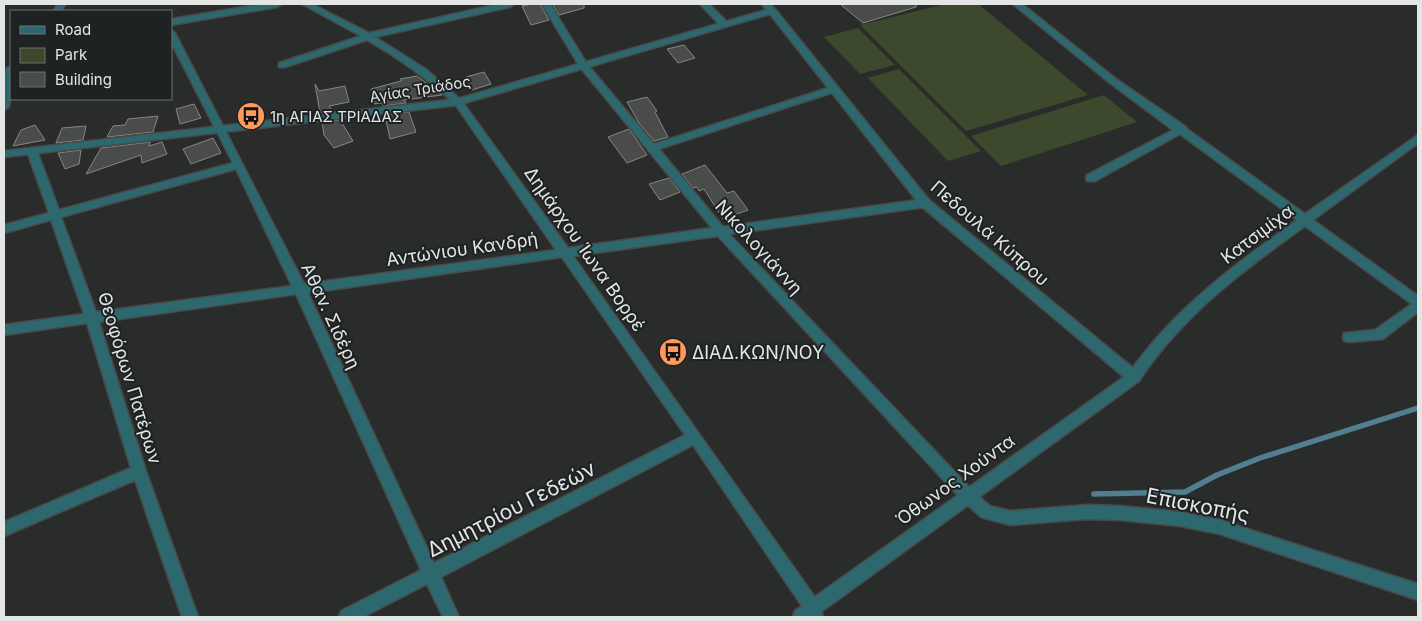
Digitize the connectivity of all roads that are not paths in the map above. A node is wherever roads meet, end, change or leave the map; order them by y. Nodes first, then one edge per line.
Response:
1 (277, 4) edge
2 (306, 4) edge
3 (510, 4) edge
4 (546, 4) edge
5 (704, 4) edge
6 (1017, 4) edge
7 (768, 6) edge
8 (172, 22) edge
9 (724, 24) junction
10 (172, 36) edge
11 (368, 36) junction
12 (282, 65) dead end
13 (583, 65) junction
14 (10, 74) edge
15 (834, 89) junction
16 (458, 102) junction
17 (4, 107) edge
18 (221, 129) junction
19 (1182, 129) junction
20 (1418, 138) edge
21 (652, 148) junction
22 (32, 151) junction
23 (4, 154) edge
24 (239, 165) junction
25 (1090, 178) dead end
26 (925, 203) junction
27 (56, 215) junction
28 (1306, 219) junction
29 (4, 230) edge
30 (720, 231) junction
31 (565, 252) junction
32 (300, 289) junction
33 (1418, 302) edge
34 (1418, 306) edge
35 (92, 318) junction
36 (4, 330) edge
37 (1349, 337) dead end
38 (1134, 377) junction
39 (695, 438) junction
40 (139, 471) junction
41 (967, 496) junction
42 (4, 529) edge
43 (432, 574) junction
44 (1418, 592) edge
45 (810, 614) edge
46 (190, 617) edge
47 (347, 617) edge
48 (451, 617) edge

1 - 8 street
2 - 11 street, Δημάρχου Ίωνα Βορρέ
3 - 11 street
4 - 13 street, Νικολογιάννη
5 - 9 street
6 - 19 street
7 - 9 street, Αγίας Τριάδος
7 - 15 street, Πεδουλά Κύπρου
9 - 13 street, Αγίας Τριάδος
10 - 18 street, Αθαν. Σιδέρη
11 - 12 street
11 - 16 street, Δημάρχου Ίωνα Βορρέ
13 - 16 street, Αγίας Τριάδος
13 - 21 street, Νικολογιάννη
14 - 17 street
15 - 21 street
15 - 26 street, Πεδουλά Κύπρου
16 - 18 street, Αγίας Τριάδος
16 - 31 street, Δημάρχου Ίωνα Βορρέ
18 - 22 street, Αγίας Τριάδος
18 - 24 street, Αθαν. Σιδέρη
19 - 25 street
19 - 28 street
20 - 28 street, Κατσιμίχα
21 - 30 street, Νικολογιάννη
22 - 23 street, Αγίας Τριάδος
22 - 27 street, Θεοφόρων Πατέρων
24 - 27 street
24 - 32 street, Αθαν. Σιδέρη
26 - 30 street, Αντώνιου Κανδρή
26 - 38 street, Πεδουλά Κύπρου
27 - 29 street
27 - 35 street, Θεοφόρων Πατέρων
28 - 33 street
28 - 38 street, Κατσιμίχα
30 - 31 street, Αντώνιου Κανδρή
30 - 41 street, Νικολογιάννη
31 - 32 street, Αντώνιου Κανδρή
31 - 39 street, Δημάρχου Ίωνα Βορρέ
32 - 35 street, Αντώνιου Κανδρή
32 - 43 street, Αθαν. Σιδέρη
34 - 37 street
35 - 36 street, Αντώνιου Κανδρή
35 - 40 street, Θεοφόρων Πατέρων
38 - 41 street, Όθωνος Χούντα
39 - 43 street, Δημητρίου Γεδεών
39 - 45 street, Δημάρχου Ίωνα Βορρέ
40 - 42 street
40 - 46 street, Θεοφόρων Πατέρων
41 - 44 street, Επισκοπής
41 - 45 street, Όθωνος Χούντα
43 - 47 street, Δημητρίου Γεδεών
43 - 48 street, Αθαν. Σιδέρη

